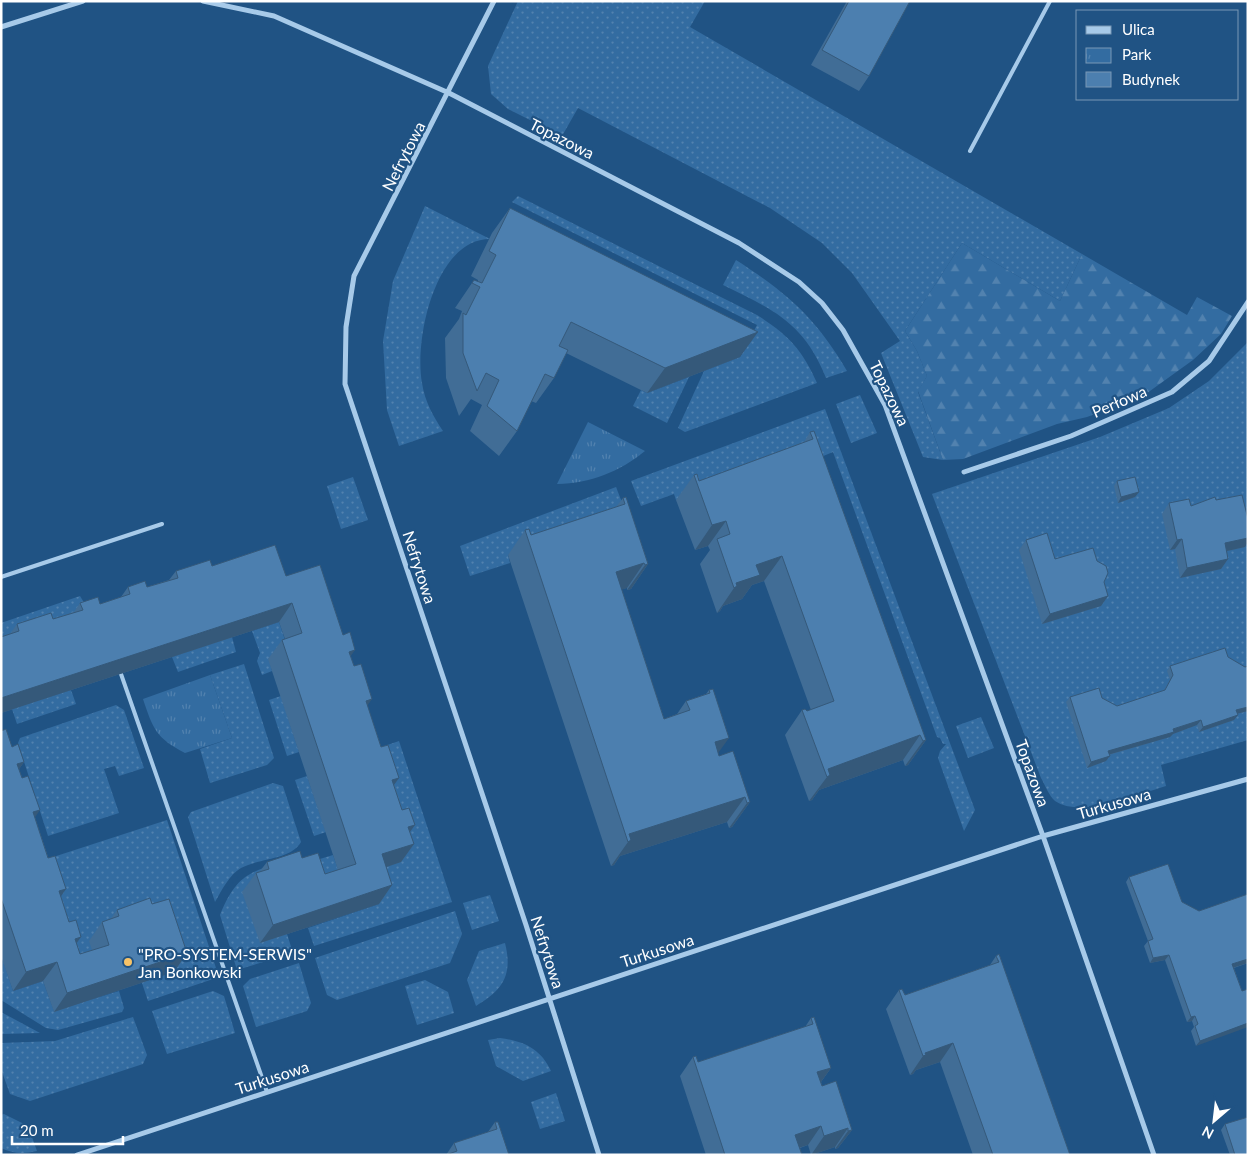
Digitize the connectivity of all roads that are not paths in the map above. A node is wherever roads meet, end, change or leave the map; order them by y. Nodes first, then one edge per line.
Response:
1 (83, 1) edge
2 (203, 1) edge
3 (494, 1) edge
4 (1050, 1) edge
5 (1, 27) edge
6 (449, 93) junction
7 (970, 151) dead end
8 (1248, 302) edge
9 (964, 472) dead end
10 (162, 524) dead end
11 (1, 578) edge
12 (121, 674) edge
13 (1248, 779) edge
14 (1043, 836) junction
15 (549, 999) junction
16 (267, 1092) junction
17 (77, 1155) edge
18 (599, 1155) edge
19 (1154, 1155) edge

1 - 5 street
2 - 6 street, Topazowa
3 - 6 street, Nefrytowa
4 - 7 lane
6 - 14 street, Topazowa
6 - 15 street, Nefrytowa
8 - 9 street, Perłowa
10 - 11 lane
12 - 16 lane
13 - 14 street, Turkusowa
14 - 15 street, Turkusowa
14 - 19 street, Topazowa
15 - 16 street, Turkusowa
15 - 18 street, Nefrytowa
16 - 17 street, Turkusowa

